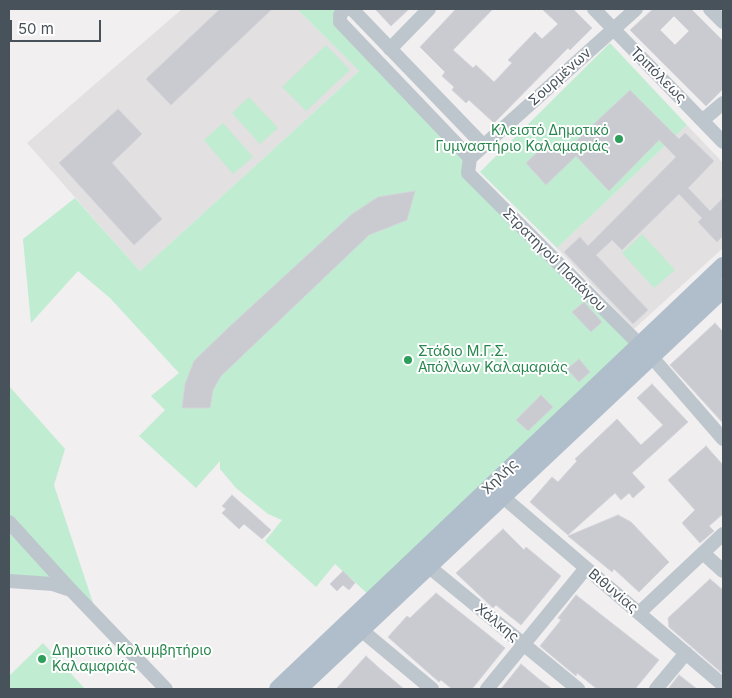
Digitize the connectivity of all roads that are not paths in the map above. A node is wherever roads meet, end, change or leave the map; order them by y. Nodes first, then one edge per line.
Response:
1 (345, 9) edge
2 (352, 9) edge
3 (429, 9) edge
4 (594, 9) edge
5 (636, 9) edge
6 (710, 9) edge
7 (723, 22) edge
8 (613, 30) junction
9 (390, 48) junction
10 (723, 103) edge
11 (703, 120) junction
12 (723, 142) edge
13 (484, 146) junction
14 (470, 158) junction
15 (723, 266) edge
16 (716, 294) edge
17 (645, 351) junction
18 (723, 439) edge
19 (503, 497) junction
20 (9, 522) edge
21 (723, 534) edge
22 (703, 553) junction
23 (422, 562) junction
24 (586, 568) junction
25 (723, 571) edge
26 (9, 581) edge
27 (71, 590) junction
28 (640, 614) junction
29 (356, 625) junction
30 (524, 645) junction
31 (686, 653) junction
32 (723, 685) edge
33 (166, 689) edge
34 (278, 689) edge
35 (298, 689) edge
36 (432, 689) edge
37 (487, 689) edge
38 (578, 689) edge
39 (656, 689) edge

1 - 14 street
2 - 9 street
3 - 9 street
4 - 8 street, Τριπόλεως
5 - 8 street, Σουρμένων
6 - 7 street
8 - 11 street, Τριπόλεως
8 - 13 street, Σουρμένων
9 - 13 street
10 - 11 street
11 - 12 street, Τριπόλεως
13 - 14 street
14 - 17 street, Στρατηγού Παπάγου
15 - 16 main road, Χηλής
16 - 17 main road, Χηλής
17 - 18 street, Στρατηγού Παπάγου
17 - 19 main road, Χηλής
17 - 23 main road, Χηλής
19 - 23 main road, Χηλής
19 - 24 street, Βιθυνίας
20 - 27 street
21 - 22 street
22 - 25 street
22 - 28 street
23 - 29 main road, Χηλής
23 - 30 street, Χάλκης
24 - 28 street, Βιθυνίας
24 - 30 street
26 - 27 street
27 - 33 street
28 - 31 street, Βιθυνίας
29 - 34 main road, Χηλής
29 - 35 main road, Χηλής
29 - 36 street
30 - 37 street
30 - 38 street, Χάλκης
31 - 32 street, Βιθυνίας
31 - 39 street

